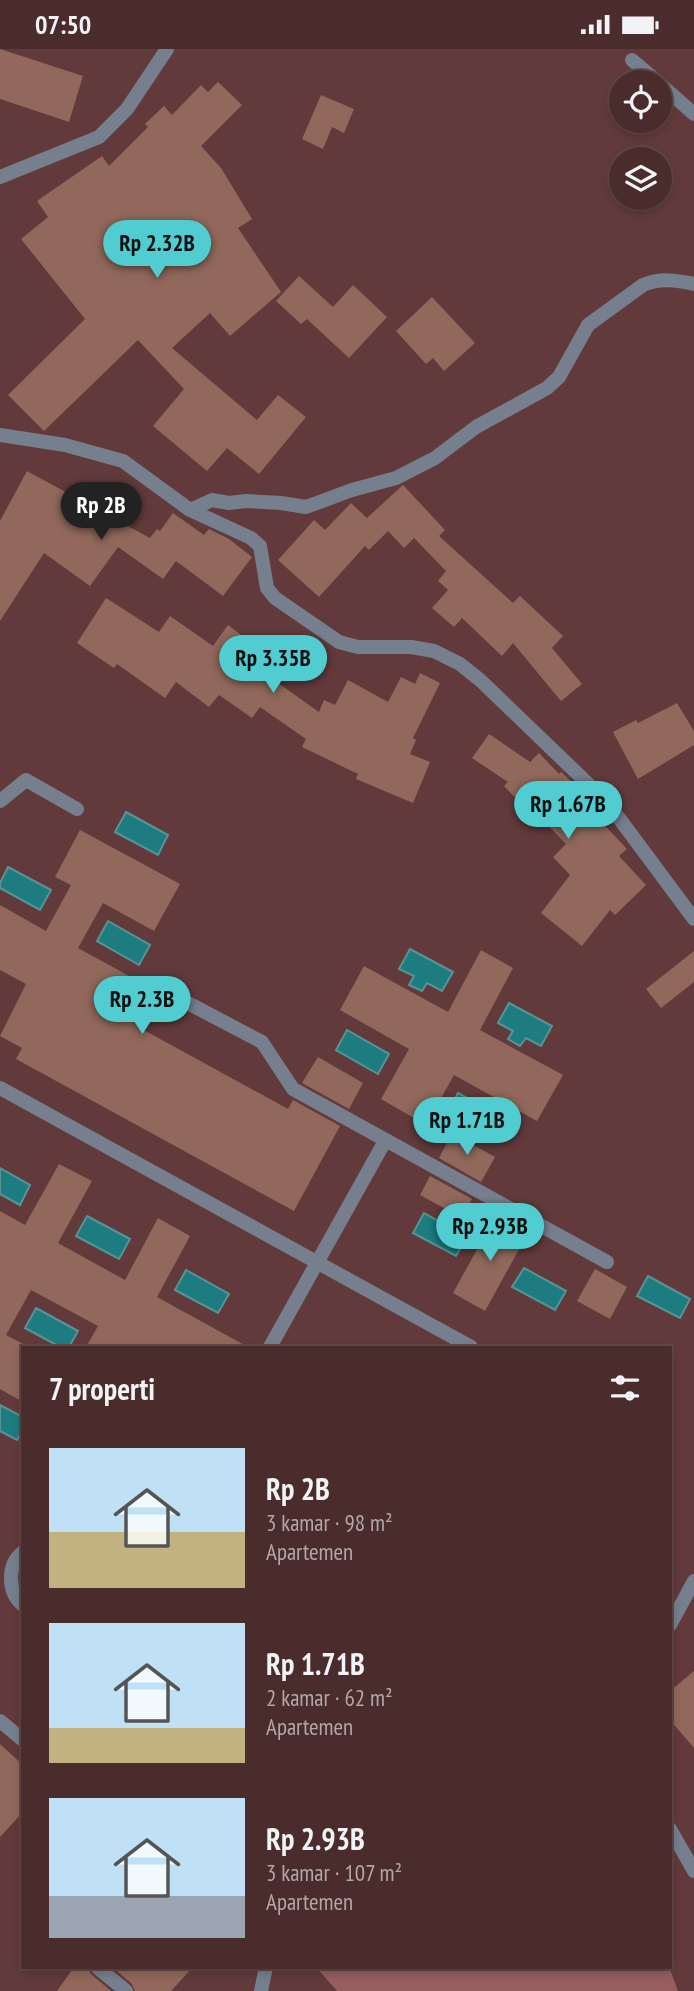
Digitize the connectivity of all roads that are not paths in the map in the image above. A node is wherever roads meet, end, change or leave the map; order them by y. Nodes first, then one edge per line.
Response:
1 (167, 49) edge
2 (632, 60) dead end
3 (644, 70) edge
4 (672, 95) edge
5 (694, 114) edge
6 (0, 177) edge
7 (694, 284) edge
8 (0, 435) edge
9 (190, 510) junction
10 (0, 801) edge
11 (77, 809) dead end
12 (694, 919) edge
13 (184, 1001) dead end
14 (0, 1088) edge
15 (385, 1141) junction
16 (607, 1262) dead end
17 (317, 1263) junction
18 (271, 1346) edge
19 (469, 1346) edge
20 (21, 1553) edge
21 (694, 1581) edge
22 (21, 1603) edge
23 (672, 1621) edge
24 (0, 1721) edge
25 (21, 1737) edge
26 (672, 1832) edge
27 (694, 1871) edge
28 (99, 1969) edge
29 (265, 1969) edge
30 (125, 1991) edge
31 (261, 1991) edge

1 - 6 street
2 - 3 street
4 - 5 street
7 - 9 street
8 - 9 street
9 - 12 street
10 - 11 street
13 - 15 street
14 - 17 street
15 - 16 street
15 - 17 street
17 - 18 street
17 - 19 street
20 - 22 street
21 - 23 street
24 - 25 street
26 - 27 street
28 - 30 street
29 - 31 street

